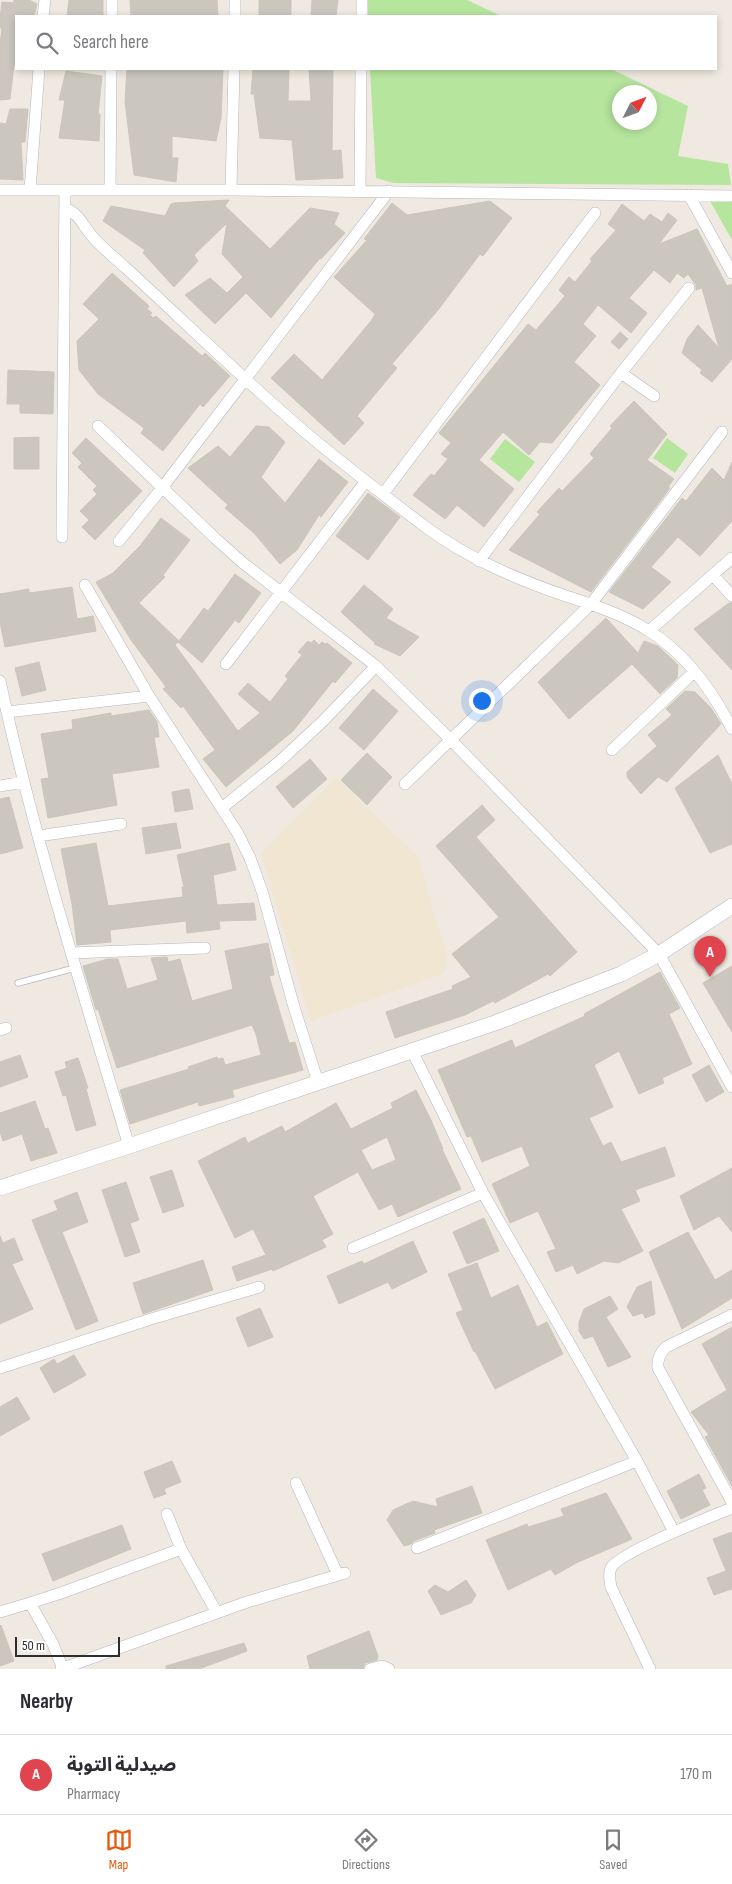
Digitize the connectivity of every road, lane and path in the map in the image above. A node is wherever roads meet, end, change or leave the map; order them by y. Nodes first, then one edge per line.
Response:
1 (45, 0) edge
2 (112, 0) edge
3 (235, 0) edge
4 (362, 0) edge
5 (43, 15) edge
6 (112, 15) edge
7 (235, 15) edge
8 (362, 15) edge
9 (39, 70) edge
10 (111, 70) edge
11 (234, 70) edge
12 (361, 70) edge
13 (0, 190) edge
14 (30, 190) junction
15 (110, 190) junction
16 (231, 190) junction
17 (65, 191) junction
18 (360, 191) junction
19 (389, 191) junction
20 (689, 195) junction
21 (732, 196) edge
22 (66, 209) junction
23 (595, 213) dead end
24 (732, 272) edge
25 (689, 288) dead end
26 (621, 373) junction
27 (246, 379) junction
28 (654, 396) dead end
29 (98, 426) dead end
30 (722, 432) dead end
31 (366, 481) junction
32 (162, 488) junction
33 (384, 494) junction
34 (62, 537) dead end
35 (119, 541) dead end
36 (732, 558) edge
37 (479, 561) junction
38 (713, 574) junction
39 (85, 585) dead end
40 (281, 593) junction
41 (732, 596) edge
42 (591, 604) junction
43 (649, 631) junction
44 (226, 664) dead end
45 (376, 666) junction
46 (694, 672) junction
47 (0, 681) edge
48 (149, 696) junction
49 (7, 712) junction
50 (732, 729) edge
51 (451, 740) junction
52 (612, 750) dead end
53 (23, 782) junction
54 (405, 784) dead end
55 (0, 786) edge
56 (222, 808) junction
57 (121, 824) dead end
58 (38, 836) junction
59 (732, 906) edge
60 (205, 948) dead end
61 (71, 953) junction
62 (659, 954) junction
63 (75, 968) junction
64 (18, 983) dead end
65 (412, 1051) junction
66 (318, 1082) junction
67 (732, 1087) edge
68 (129, 1146) junction
69 (0, 1188) edge
70 (483, 1194) junction
71 (353, 1248) dead end
72 (259, 1287) dead end
73 (732, 1315) edge
74 (0, 1368) edge
75 (637, 1461) junction
76 (296, 1483) dead end
77 (732, 1502) edge
78 (732, 1508) edge
79 (167, 1514) dead end
80 (674, 1532) junction
81 (416, 1548) dead end
82 (181, 1549) junction
83 (30, 1602) junction
84 (0, 1612) edge
85 (217, 1613) junction
86 (62, 1669) edge
87 (370, 1669) edge
88 (389, 1669) edge
89 (650, 1669) edge

1 - 5 street
2 - 6 street
3 - 7 street
4 - 8 street
9 - 14 street
10 - 15 street
11 - 16 street
12 - 18 street
13 - 14 street
14 - 17 street
15 - 16 street
15 - 17 street
16 - 18 street
17 - 22 street
18 - 19 street
19 - 20 street
19 - 27 street
20 - 21 street
20 - 24 street
22 - 27 street
22 - 34 street
23 - 33 street
25 - 26 street
26 - 28 street
26 - 37 street
27 - 31 street
27 - 32 street
29 - 32 street
30 - 42 street
31 - 33 street
31 - 40 street
32 - 35 street
32 - 40 street
33 - 37 street
36 - 38 street
37 - 42 street
38 - 41 street
38 - 43 street
39 - 48 street
40 - 44 street
40 - 45 street
42 - 43 street
42 - 51 street
43 - 46 street
45 - 51 street
45 - 56 street
46 - 50 street
46 - 52 street
47 - 49 street
48 - 49 street
48 - 56 street
49 - 53 street
51 - 54 street
51 - 62 street
53 - 55 street
53 - 58 street
56 - 66 street
57 - 58 street
58 - 61 street
59 - 62 street
60 - 61 street
61 - 63 street
62 - 65 street
62 - 67 street
63 - 64 lane
63 - 68 street
65 - 66 street
65 - 70 street
66 - 68 street
68 - 69 street
70 - 71 street
70 - 75 street
72 - 74 street
73 - 77 street
75 - 80 street
75 - 81 street
76 - 85 street
78 - 80 street
79 - 82 street
80 - 89 street
82 - 83 street
82 - 85 street
83 - 84 street
83 - 86 street
85 - 86 street
87 - 88 street

